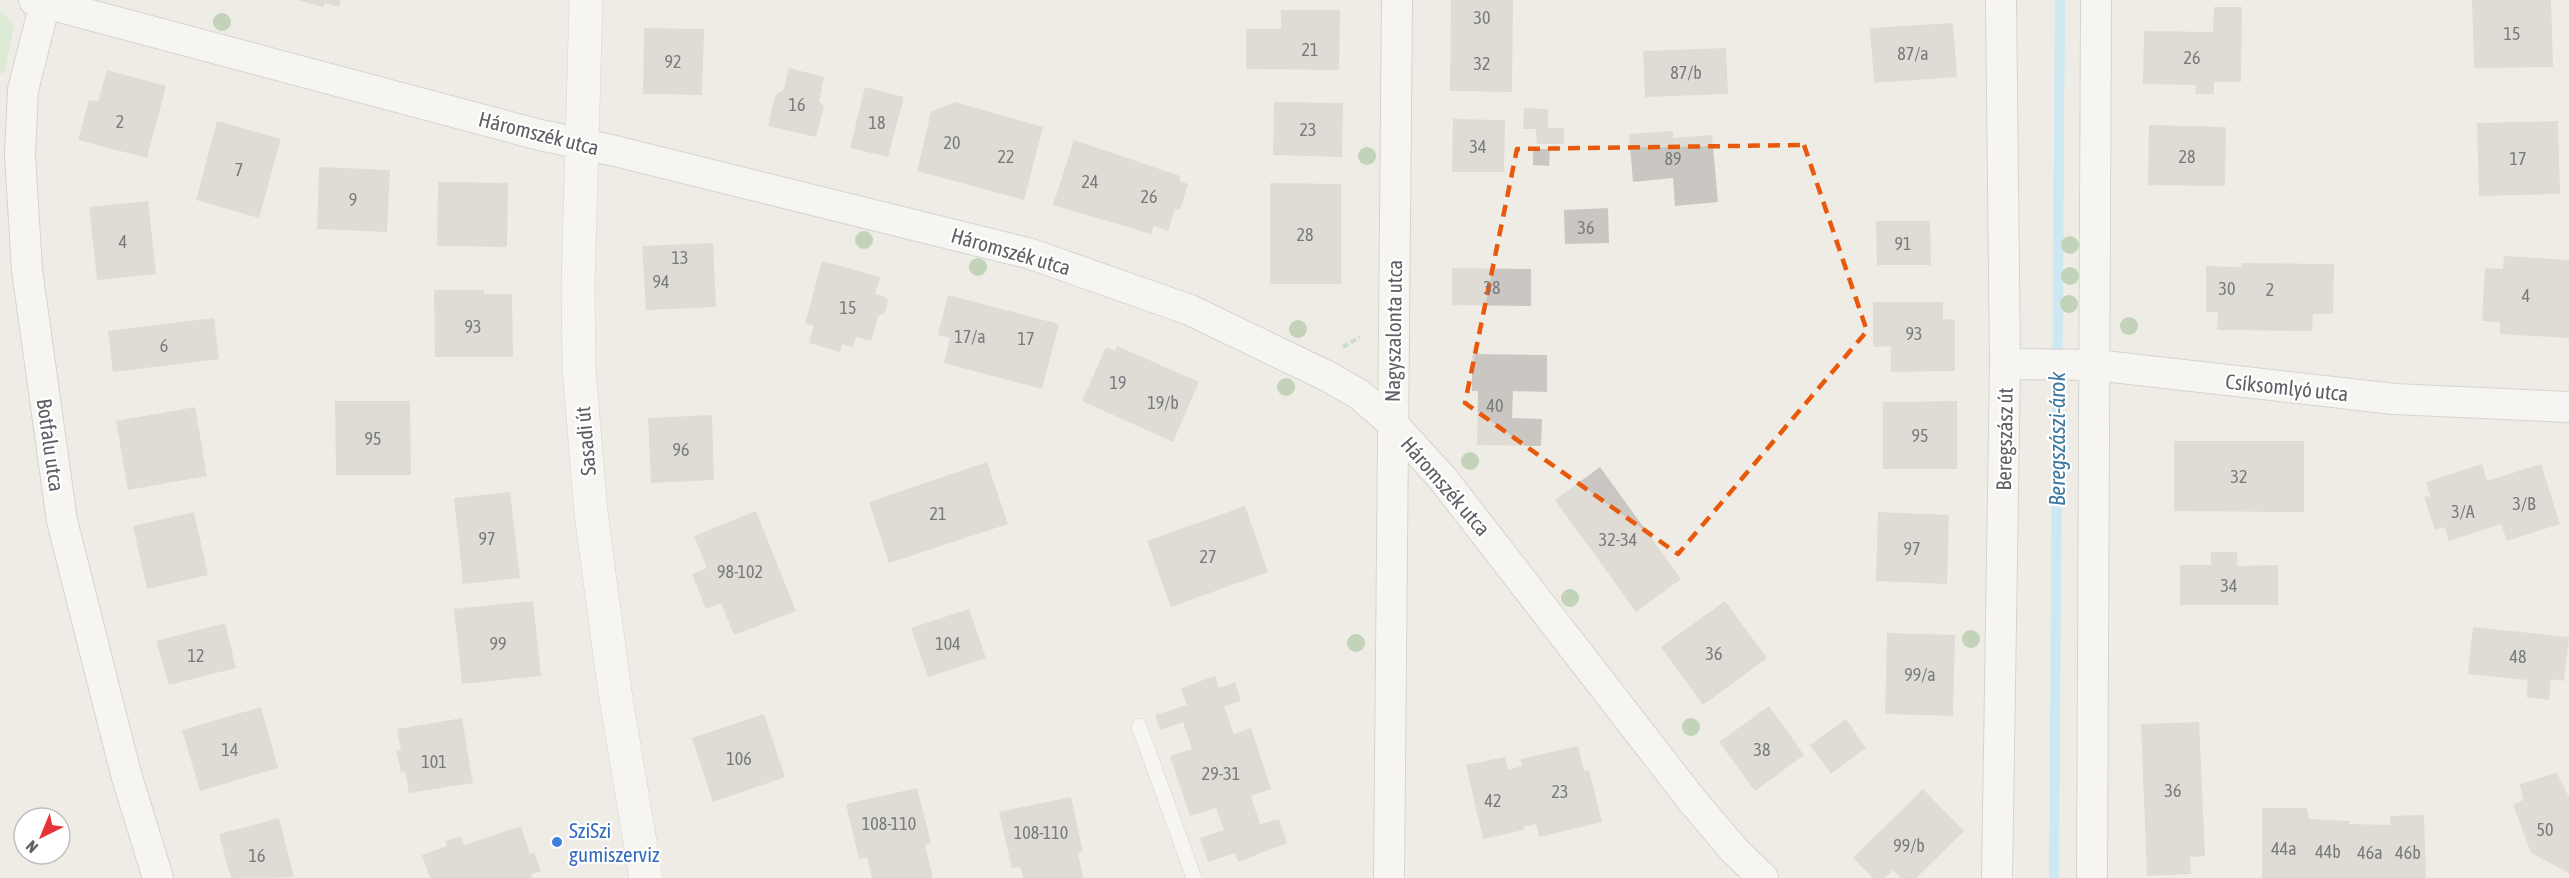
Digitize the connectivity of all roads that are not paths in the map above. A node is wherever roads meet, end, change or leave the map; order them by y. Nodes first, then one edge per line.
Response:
1 (586, 0) edge
2 (1397, 0) edge
3 (2001, 0) edge
4 (2096, 0) edge
5 (54, 3) edge
6 (583, 145) junction
7 (2019, 364) junction
8 (2085, 365) junction
9 (2569, 407) edge
10 (1392, 423) junction
11 (1139, 726) dead end
12 (158, 878) edge
13 (645, 878) edge
14 (1194, 878) edge
15 (1389, 878) edge
16 (1763, 878) edge
17 (1996, 878) edge
18 (2092, 878) edge

1 - 6 street, Sasadi út
2 - 10 street, Nagyszalonta utca
3 - 7 street, Beregszász út
4 - 8 street
5 - 6 street, Háromszék utca
5 - 12 street, Botfalu utca
6 - 10 street, Háromszék utca
6 - 13 street, Sasadi út
7 - 8 street, Csíksomlyó utca
7 - 17 street, Beregszász út
8 - 9 street, Csíksomlyó utca
8 - 18 street
10 - 15 street, Nagyszalonta utca
10 - 16 street, Háromszék utca
11 - 14 lane

